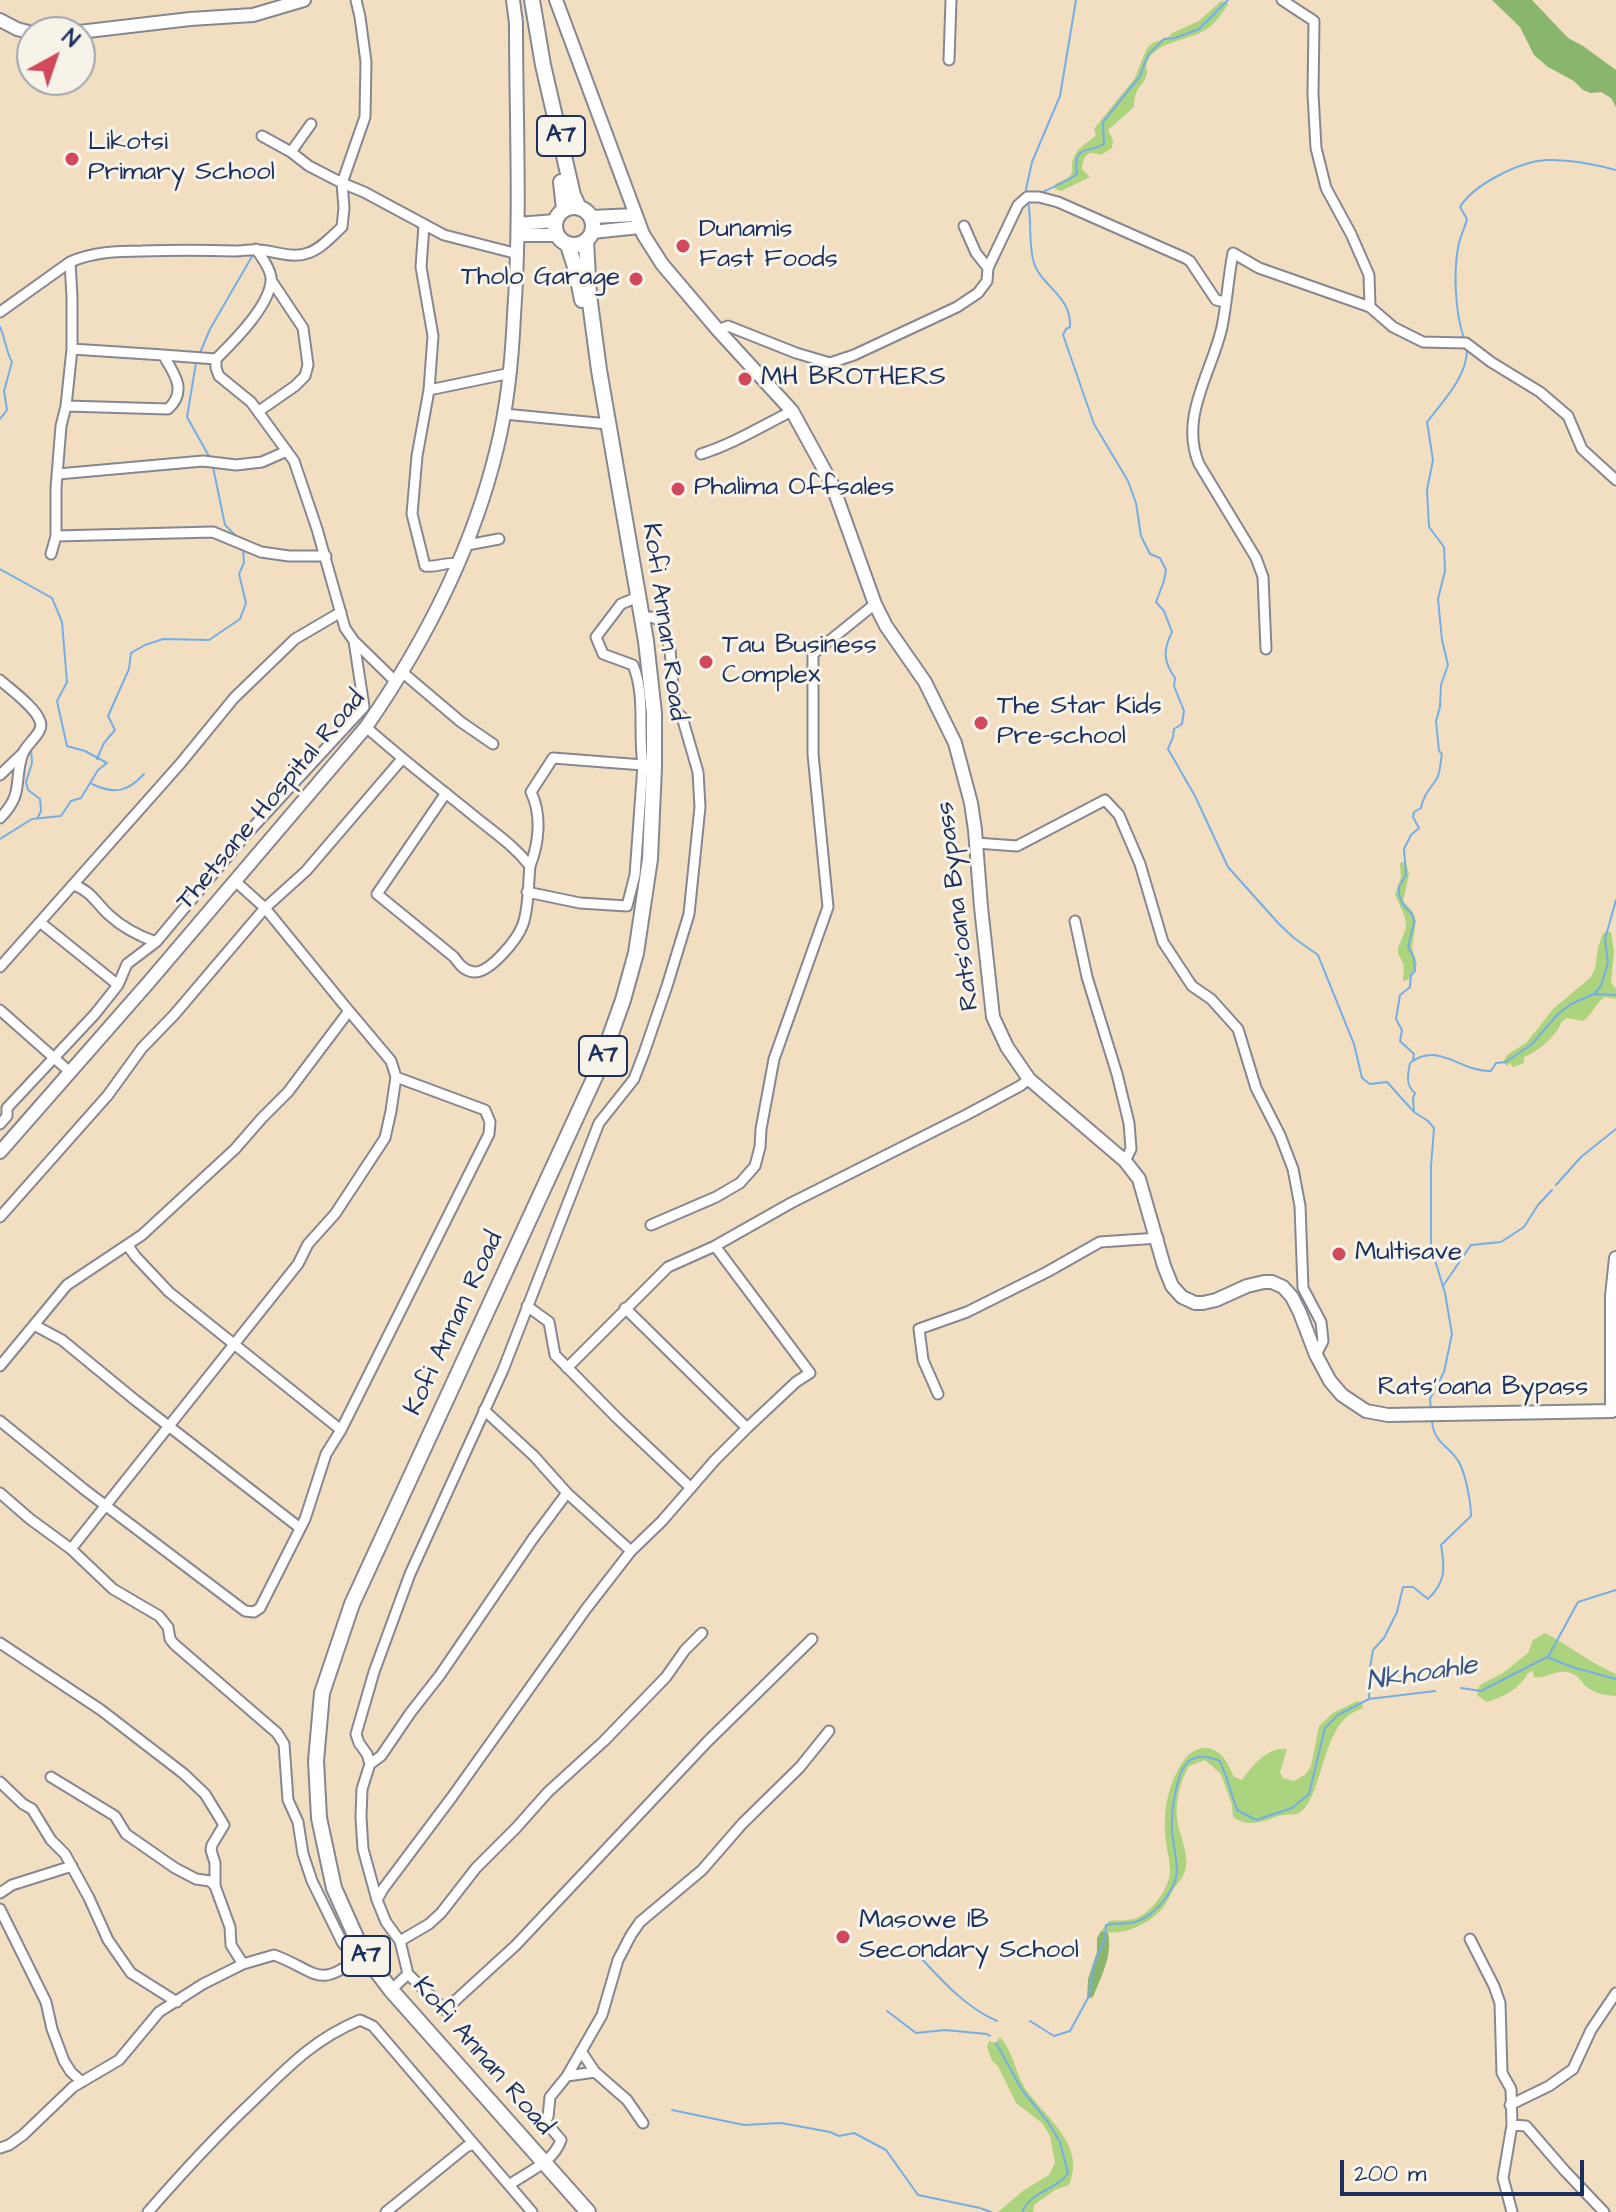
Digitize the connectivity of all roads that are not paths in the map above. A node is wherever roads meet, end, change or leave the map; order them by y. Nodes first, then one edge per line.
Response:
1 (304, 0) edge
2 (356, 0) edge
3 (513, 0) edge
4 (532, 0) edge
5 (556, 0) edge
6 (951, 0) edge
7 (1282, 0) edge
8 (96, 30) edge
9 (949, 60) dead end
10 (311, 124) dead end
11 (262, 136) dead end
12 (291, 152) junction
13 (342, 183) junction
14 (638, 221) junction
15 (424, 225) junction
16 (574, 226) junction
17 (964, 226) dead end
18 (518, 230) junction
19 (256, 249) junction
20 (518, 254) junction
21 (70, 262) junction
22 (988, 268) junction
23 (271, 280) junction
24 (1225, 302) junction
25 (1370, 307) junction
26 (1, 312) edge
27 (718, 330) junction
28 (72, 349) junction
29 (163, 355) junction
30 (216, 359) junction
31 (511, 373) junction
32 (429, 390) junction
33 (66, 406) junction
34 (259, 411) junction
35 (792, 411) junction
36 (504, 414) junction
37 (608, 424) junction
38 (287, 451) junction
39 (701, 454) dead end
40 (58, 474) junction
41 (1616, 480) edge
42 (56, 536) junction
43 (499, 539) dead end
44 (467, 545) junction
45 (51, 554) dead end
46 (326, 556) junction
47 (458, 564) junction
48 (638, 597) junction
49 (875, 604) junction
50 (341, 612) junction
51 (642, 618) junction
52 (354, 641) junction
53 (1266, 649) dead end
54 (399, 677) junction
55 (0, 680) edge
56 (366, 727) junction
57 (493, 744) dead end
58 (24, 752) junction
59 (402, 759) junction
60 (643, 765) junction
61 (0, 775) edge
62 (446, 793) junction
63 (0, 818) edge
64 (976, 843) junction
65 (530, 866) junction
66 (235, 881) junction
67 (74, 885) junction
68 (527, 892) junction
69 (265, 908) junction
70 (1075, 921) dead end
71 (41, 923) junction
72 (156, 942) junction
73 (0, 967) edge
74 (118, 985) junction
75 (0, 1010) edge
76 (349, 1011) junction
77 (55, 1058) junction
78 (70, 1072) junction
79 (396, 1077) junction
80 (1029, 1079) junction
81 (4, 1106) edge
82 (0, 1124) edge
83 (0, 1152) edge
84 (1125, 1161) junction
85 (0, 1217) edge
86 (651, 1225) dead end
87 (1158, 1238) junction
88 (128, 1246) junction
89 (715, 1246) junction
90 (1616, 1258) edge
91 (527, 1306) junction
92 (625, 1308) junction
93 (34, 1325) junction
94 (233, 1344) junction
95 (1316, 1355) junction
96 (0, 1366) edge
97 (567, 1368) junction
98 (938, 1394) dead end
99 (484, 1410) junction
100 (1614, 1411) edge
101 (0, 1421) edge
102 (169, 1425) junction
103 (747, 1428) junction
104 (341, 1430) junction
105 (691, 1488) junction
106 (0, 1493) edge
107 (567, 1493) junction
108 (106, 1506) junction
109 (300, 1528) junction
110 (71, 1549) junction
111 (631, 1551) junction
112 (702, 1633) dead end
113 (812, 1639) dead end
114 (0, 1643) edge
115 (829, 1731) dead end
116 (370, 1764) junction
117 (51, 1777) dead end
118 (0, 1782) edge
119 (72, 1866) junction
120 (215, 1886) junction
121 (0, 1893) edge
122 (377, 1900) junction
123 (0, 1909) edge
124 (1470, 1939) dead end
125 (400, 1941) junction
126 (360, 1956) junction
127 (243, 1964) junction
128 (408, 1974) junction
129 (391, 1990) junction
130 (1616, 1993) edge
131 (177, 2002) junction
132 (581, 2051) junction
133 (595, 2072) junction
134 (567, 2076) junction
135 (82, 2082) junction
136 (1510, 2105) junction
137 (643, 2123) dead end
138 (1512, 2125) junction
139 (473, 2144) junction
140 (0, 2148) edge
141 (543, 2162) junction
142 (509, 2185) junction
143 (148, 2212) edge
144 (386, 2212) edge
145 (532, 2212) edge
146 (588, 2212) edge
147 (1512, 2212) edge
148 (1604, 2212) edge

1 - 8 street
2 - 13 street
3 - 18 street, Thetsane Hospital Road
4 - 16 main road, Kofi Annan Road / A7
5 - 14 street, Rats'oana Bypass
6 - 9 street
7 - 25 street
10 - 12 street
11 - 12 street
12 - 13 street
13 - 15 street
13 - 19 street
14 - 16 street
14 - 27 street, Rats'oana Bypass
15 - 20 street
15 - 32 street
16 - 18 street
16 - 37 main road, Kofi Annan Road / A7
17 - 22 street
18 - 20 street, Thetsane Hospital Road
19 - 21 street
19 - 23 street
20 - 31 street, Thetsane Hospital Road
21 - 26 street
21 - 28 street
22 - 24 street
22 - 27 street
23 - 30 street
23 - 34 street
24 - 25 street
24 - 53 street
25 - 41 street
27 - 35 street, Rats'oana Bypass
28 - 29 street
28 - 33 street
29 - 30 street
29 - 33 street
30 - 34 street
31 - 32 street
31 - 36 street, Thetsane Hospital Road
32 - 47 street
33 - 40 street
34 - 38 street
35 - 39 street
35 - 49 street, Rats'oana Bypass
36 - 37 street
36 - 44 street, Thetsane Hospital Road
37 - 48 main road, Kofi Annan Road / A7
38 - 40 street
38 - 46 street
40 - 42 street
42 - 45 street
42 - 46 street
43 - 44 street
44 - 47 street, Thetsane Hospital Road
46 - 50 street
47 - 54 street, Thetsane Hospital Road
48 - 51 main road, Kofi Annan Road / A7
48 - 60 street
49 - 64 street, Rats'oana Bypass
49 - 86 street
50 - 52 street
50 - 67 street
51 - 91 street
51 - 126 main road, Kofi Annan Road / A7
52 - 54 street
52 - 72 street
54 - 56 street, Thetsane Hospital Road
54 - 57 street
55 - 58 street
56 - 59 street
56 - 66 street, Thetsane Hospital Road
58 - 61 street
58 - 63 street
59 - 62 street
59 - 69 street
60 - 65 street
60 - 68 street
62 - 65 street
62 - 68 street
64 - 80 street, Rats'oana Bypass
64 - 95 street
65 - 68 street
66 - 69 street
66 - 78 street, Thetsane Hospital Road
67 - 71 street
67 - 72 street
69 - 76 street
69 - 85 street
70 - 84 street
71 - 73 street
71 - 74 street
72 - 74 street
74 - 77 street
75 - 77 street
76 - 79 street
76 - 88 street
77 - 78 street
77 - 81 street
78 - 83 street, Thetsane Hospital Road
79 - 94 street
79 - 104 street
80 - 84 street, Rats'oana Bypass
80 - 89 street
81 - 82 street
84 - 87 street, Rats'oana Bypass
87 - 95 street, Rats'oana Bypass
87 - 98 street
88 - 93 street
88 - 94 street
89 - 92 street
89 - 103 street
90 - 100 street, Rats'oana Bypass
91 - 97 street
91 - 99 street
92 - 97 street
92 - 103 street
93 - 96 street
93 - 102 street
94 - 102 street
94 - 104 street
95 - 100 street, Rats'oana Bypass
97 - 105 street
99 - 107 street
99 - 116 street
101 - 108 street
102 - 108 street
102 - 109 street
103 - 105 street
104 - 109 street
105 - 111 street
106 - 110 street
107 - 111 street
107 - 116 street
108 - 109 street
108 - 110 street
110 - 126 street
111 - 122 street
112 - 125 street
113 - 128 street
114 - 120 street
115 - 132 street
116 - 122 street
117 - 120 street
118 - 119 street
119 - 121 street
119 - 131 street
120 - 127 street
122 - 125 street
123 - 135 street
124 - 136 street
125 - 128 street
126 - 127 street
126 - 129 main road, Kofi Annan Road / A7
127 - 131 street
128 - 129 street
129 - 141 main road, Kofi Annan Road / A7
130 - 136 street
131 - 135 street
132 - 133 street
132 - 134 street
133 - 134 street
133 - 137 street
134 - 141 street
135 - 140 street
136 - 138 street
138 - 147 street
138 - 148 street
139 - 142 street
139 - 143 street
139 - 144 street
141 - 142 street
141 - 146 main road, Kofi Annan Road / A7
142 - 145 street

